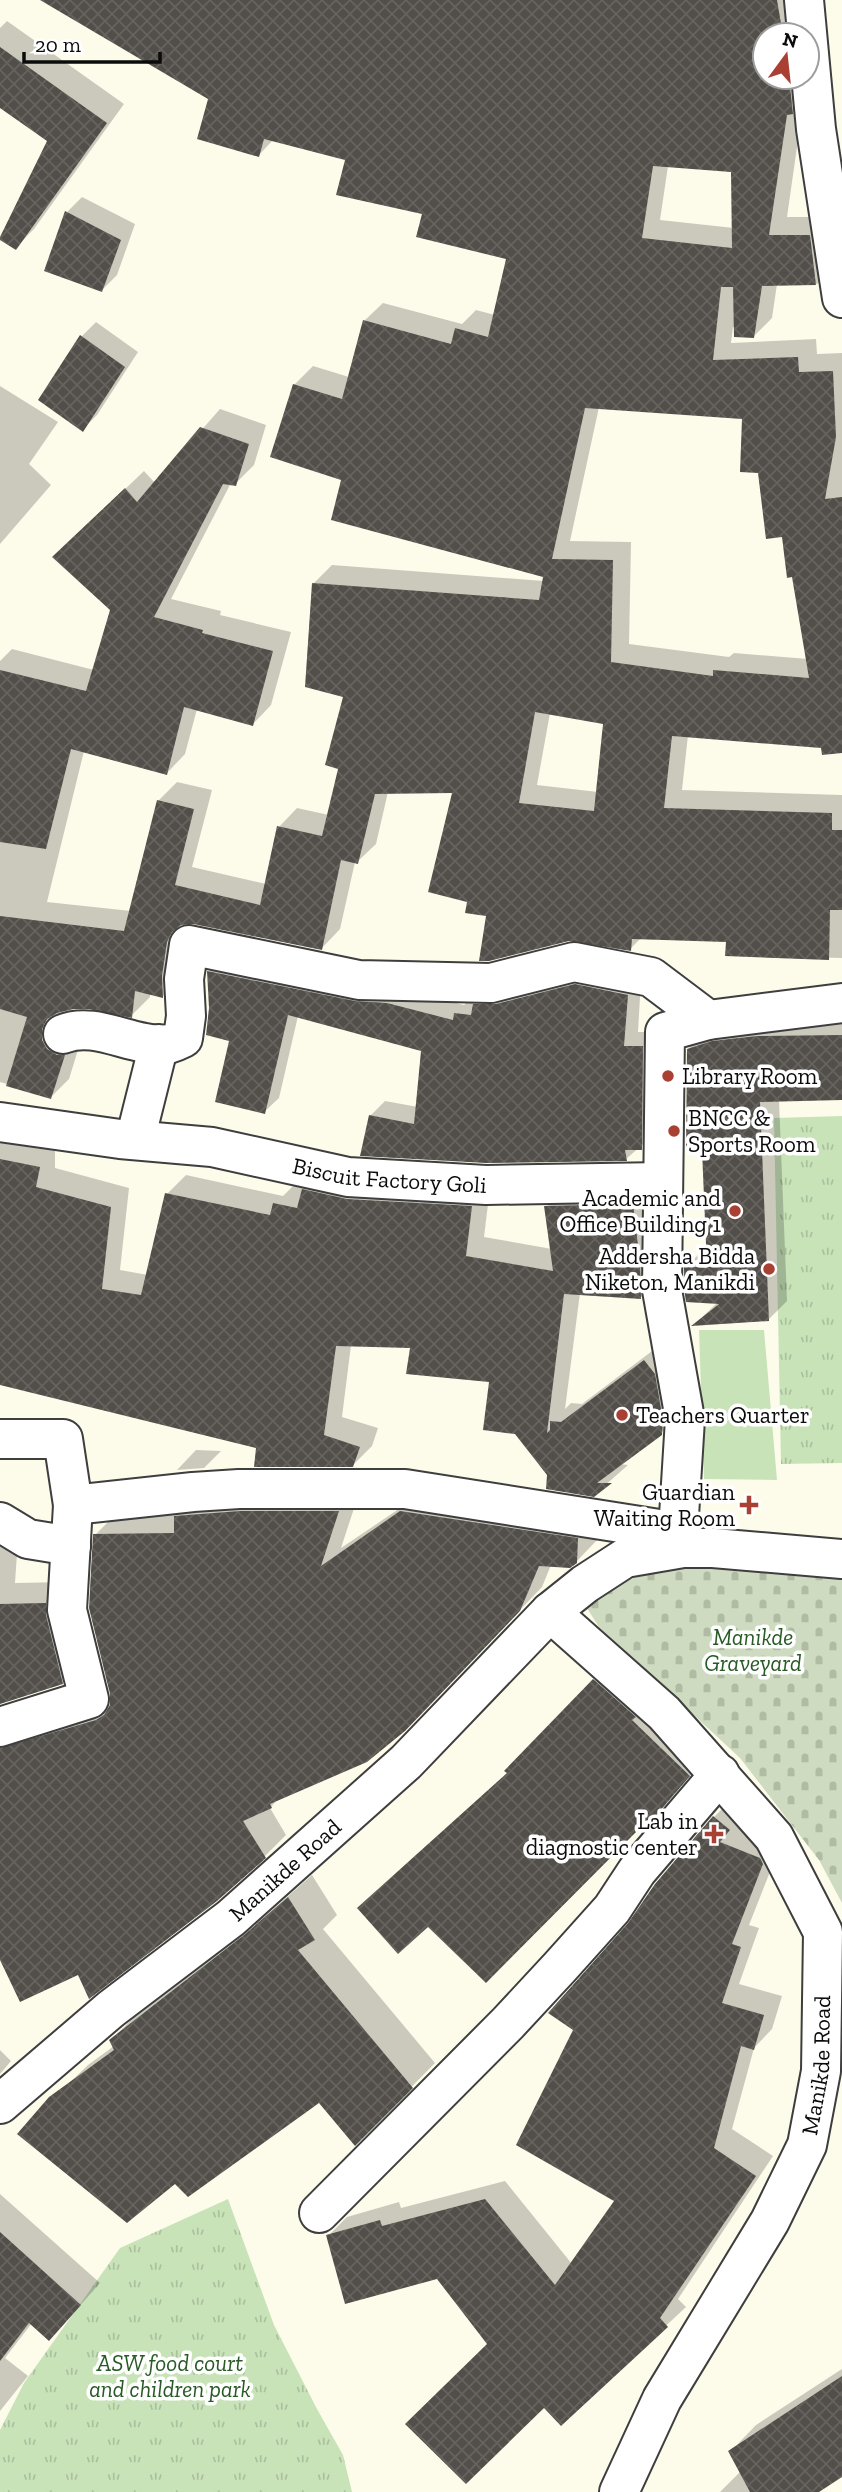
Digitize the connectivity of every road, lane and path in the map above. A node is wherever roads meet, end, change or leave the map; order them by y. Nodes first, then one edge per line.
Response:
1 (804, 0) edge
2 (829, 129) edge
3 (842, 298) edge
4 (842, 1003) edge
5 (708, 1020) junction
6 (63, 1034) dead end
7 (159, 1044) junction
8 (0, 1122) edge
9 (128, 1140) junction
10 (663, 1182) junction
11 (0, 1439) edge
12 (73, 1505) junction
13 (0, 1522) edge
14 (680, 1540) junction
15 (71, 1546) junction
16 (842, 1559) edge
17 (550, 1612) junction
18 (0, 1727) edge
19 (720, 1774) junction
20 (0, 2104) edge
21 (319, 2213) dead end
22 (619, 2492) edge

1 - 2 street
2 - 3 street
4 - 5 street
5 - 7 street
5 - 10 street
6 - 7 street
7 - 9 street
8 - 9 street, Biscuit Factory Goli
9 - 10 street, Biscuit Factory Goli
10 - 14 street
11 - 12 street
12 - 14 street
12 - 15 street
13 - 15 street
14 - 16 street, Manikde Road
14 - 17 street, Manikde Road
15 - 18 street
17 - 19 street, Manikde Road
17 - 20 street, Manikde Road
19 - 21 street
19 - 22 street, Manikde Road

